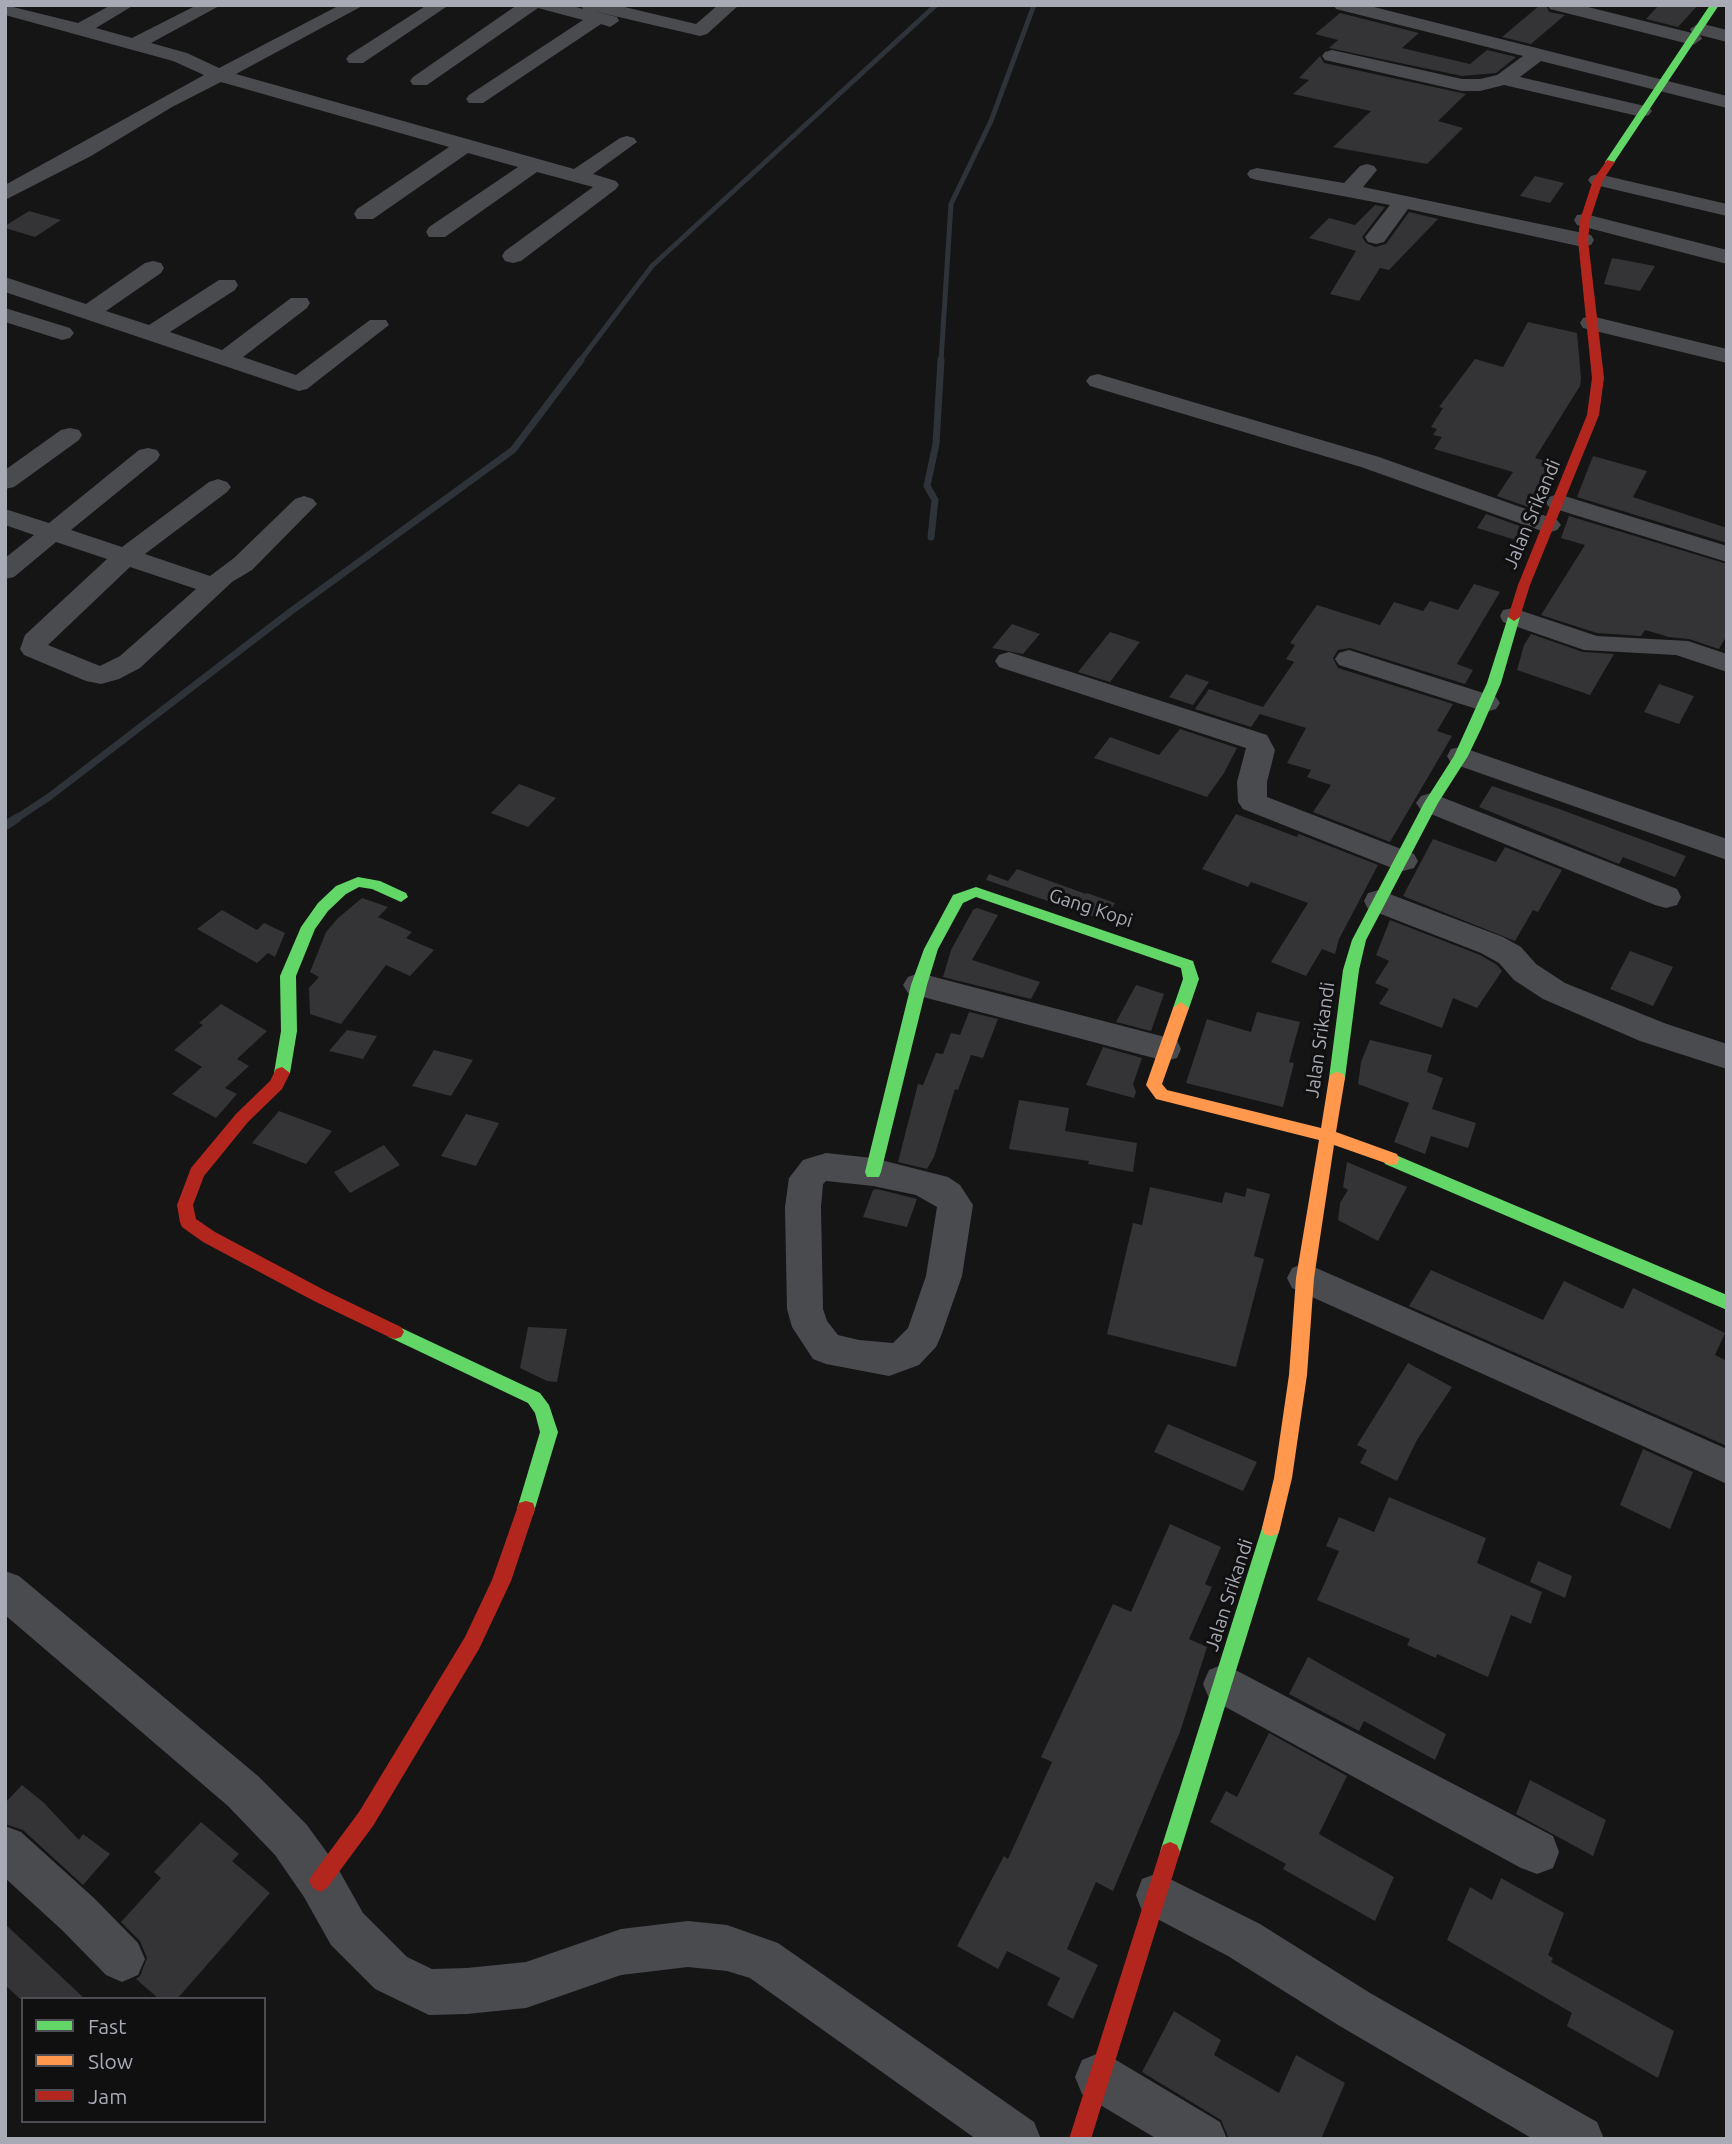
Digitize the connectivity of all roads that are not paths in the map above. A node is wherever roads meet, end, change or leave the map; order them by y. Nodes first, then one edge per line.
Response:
1 (125, 5) edge
2 (212, 5) edge
3 (355, 5) edge
4 (440, 5) edge
5 (530, 5) edge
6 (545, 5) edge
7 (730, 5) edge
8 (1343, 5) edge
9 (1557, 5) edge
10 (1715, 5) edge
11 (5, 9) edge
12 (640, 10) edge
13 (594, 12) edge
14 (81, 29) junction
15 (649, 30) dead end
16 (1696, 34) junction
17 (1727, 36) edge
18 (133, 45) junction
19 (1538, 54) junction
20 (1332, 56) dead end
21 (356, 59) dead end
22 (219, 75) junction
23 (1504, 79) junction
24 (420, 81) dead end
25 (1659, 86) junction
26 (476, 99) dead end
27 (1727, 102) edge
28 (1642, 111) junction
29 (627, 142) dead end
30 (466, 145) junction
31 (534, 165) junction
32 (1367, 170) dead end
33 (1257, 174) dead end
34 (576, 177) junction
35 (1598, 180) junction
36 (1353, 191) junction
37 (5, 194) edge
38 (1403, 202) junction
39 (1727, 210) edge
40 (365, 214) dead end
41 (1584, 230) junction
42 (437, 232) dead end
43 (1376, 237) dead end
44 (513, 256) dead end
45 (1727, 257) edge
46 (153, 268) dead end
47 (5, 284) edge
48 (227, 285) dead end
49 (299, 303) dead end
50 (90, 312) junction
51 (5, 315) edge
52 (1591, 323) junction
53 (378, 324) dead end
54 (62, 333) dead end
55 (152, 334) junction
56 (1727, 356) edge
57 (224, 360) junction
58 (1098, 381) dead end
59 (70, 435) dead end
60 (148, 455) dead end
61 (5, 482) edge
62 (218, 487) dead end
63 (304, 504) dead end
64 (1553, 514) junction
65 (5, 517) edge
66 (54, 533) junction
67 (1727, 554) edge
68 (125, 557) junction
69 (5, 571) edge
70 (215, 586) junction
71 (1513, 616) junction
72 (1349, 659) dead end
73 (1009, 662) dead end
74 (1727, 663) edge
75 (1486, 703) junction
76 (1461, 756) junction
77 (1431, 803) junction
78 (1727, 850) edge
79 (1403, 861) junction
80 (401, 897) dead end
81 (1666, 897) dead end
82 (1379, 901) junction
83 (919, 985) junction
84 (1165, 1049) junction
85 (1727, 1057) edge
86 (1329, 1136) junction
87 (873, 1172) junction
88 (1305, 1278) junction
89 (1727, 1303) edge
90 (1727, 1467) edge
91 (5, 1589) edge
92 (1224, 1684) junction
93 (5, 1848) edge
94 (1537, 1852) dead end
95 (320, 1881) junction
96 (1158, 1895) junction
97 (122, 1959) dead end
98 (1099, 2077) junction
99 (1017, 2139) edge
100 (1080, 2139) edge
101 (1203, 2139) edge
102 (1580, 2139) edge

1 - 14 street
2 - 18 street
3 - 22 street
4 - 21 street
5 - 24 street
6 - 13 street
7 - 12 street
8 - 19 street
9 - 16 street
10 - 16 street, Jalan Srikandi
11 - 14 street
12 - 13 street
13 - 15 street
13 - 26 street
14 - 18 street
16 - 17 street
16 - 25 street, Jalan Srikandi
18 - 22 street
19 - 23 street
19 - 25 street
20 - 23 street
22 - 30 street
22 - 37 street
23 - 28 street
25 - 27 street
25 - 28 street, Jalan Srikandi
28 - 35 street, Jalan Srikandi
29 - 34 street
30 - 31 street
30 - 40 street
31 - 34 street
31 - 42 street
32 - 36 street
33 - 36 street
34 - 44 street
35 - 39 street
35 - 41 street, Jalan Srikandi
36 - 38 street
38 - 41 street
38 - 43 street
41 - 45 street
41 - 52 street, Jalan Srikandi
46 - 50 street
47 - 50 street
48 - 55 street
49 - 57 street
50 - 55 street
51 - 54 street
52 - 56 street
52 - 64 street, Jalan Srikandi
53 - 57 street
55 - 57 street
58 - 64 street
59 - 61 street
60 - 66 street
62 - 68 street
63 - 70 street
64 - 67 street
64 - 71 street, Jalan Srikandi
65 - 66 street
66 - 68 street
66 - 69 street
68 - 70 street
68 - 70 street
71 - 74 street
71 - 75 street, Jalan Srikandi
72 - 75 street
73 - 79 street
75 - 76 street, Jalan Srikandi
76 - 77 street, Jalan Srikandi
76 - 78 street
77 - 79 street, Jalan Srikandi
77 - 81 street
79 - 82 street, Jalan Srikandi
80 - 95 street
82 - 85 street
82 - 86 street, Jalan Srikandi
83 - 84 street
83 - 84 street, Gang Kopi
83 - 87 street, Gang Kopi
84 - 86 street, Gang Kopi
86 - 88 street, Jalan Srikandi
86 - 89 street
87 - 87 street
88 - 90 street
88 - 92 street, Jalan Srikandi
91 - 95 street
92 - 94 street
92 - 96 street, Jalan Srikandi
93 - 97 street
95 - 99 street
96 - 98 street, Jalan Srikandi
96 - 102 street
98 - 100 street, Jalan Srikandi
98 - 101 street

